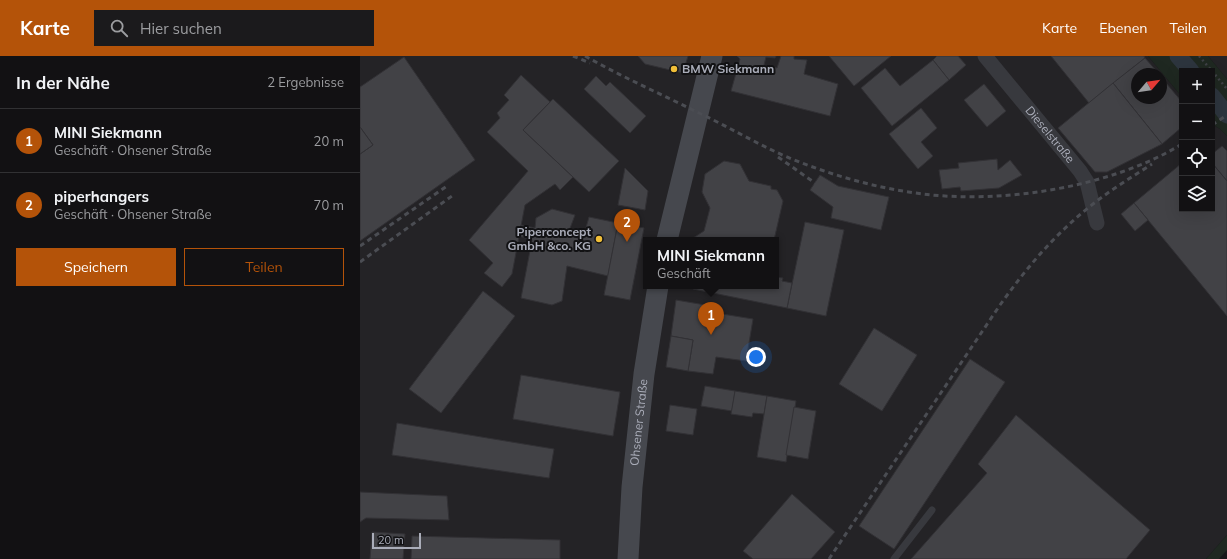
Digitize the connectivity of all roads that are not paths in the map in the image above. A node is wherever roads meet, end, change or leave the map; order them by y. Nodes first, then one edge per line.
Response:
1 (712, 56) edge
2 (984, 56) edge
3 (1098, 223) dead end
4 (668, 237) edge
5 (658, 289) edge
6 (932, 510) dead end
7 (628, 559) edge
8 (894, 559) edge

1 - 4 main road
2 - 3 street, Dieselstraße
5 - 7 main road, Ohsener Straße
6 - 8 lane

